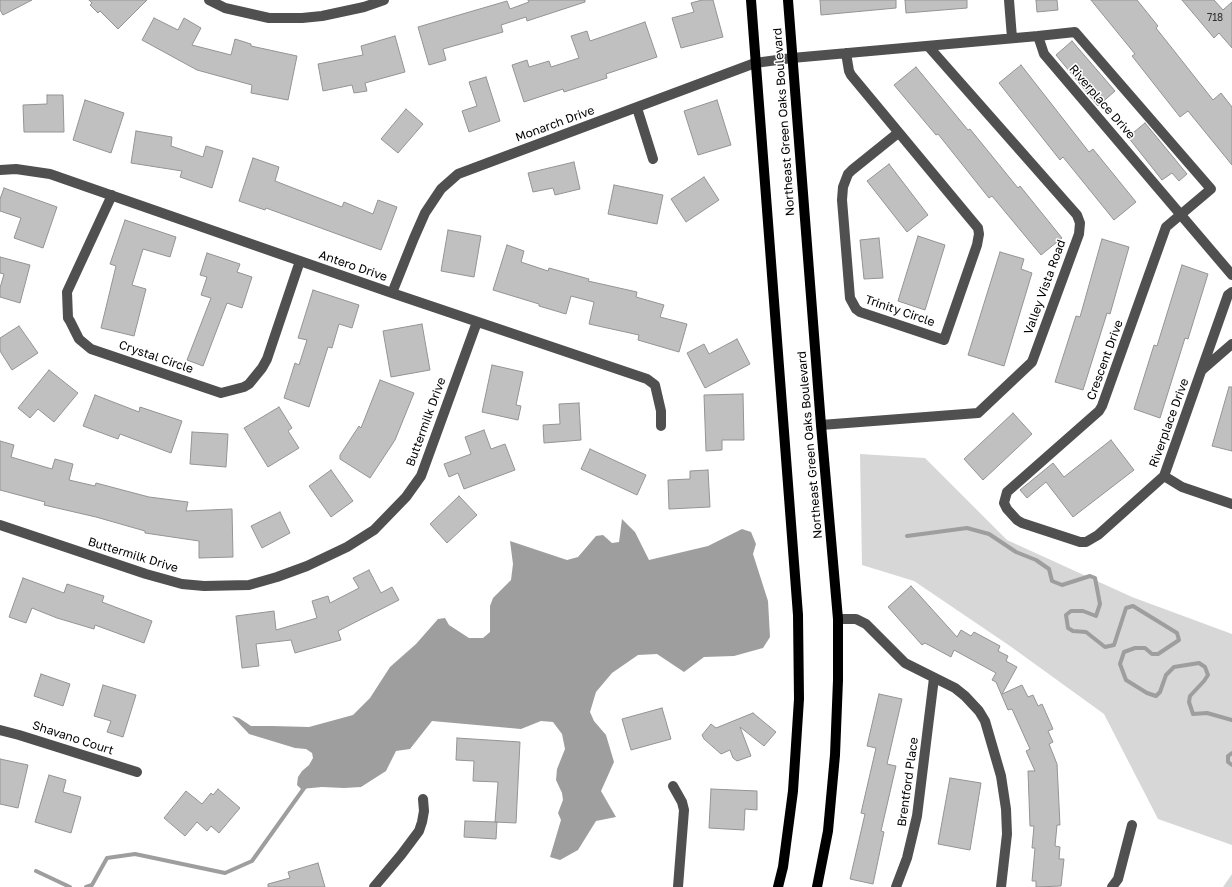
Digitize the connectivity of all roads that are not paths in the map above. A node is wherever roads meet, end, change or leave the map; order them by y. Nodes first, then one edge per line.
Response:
1 (209, 0) edge
2 (384, 0) edge
3 (750, 0) edge
4 (788, 0) edge
5 (1009, 0) edge
6 (1038, 36) junction
7 (1012, 38) junction
8 (928, 46) junction
9 (846, 53) junction
10 (792, 58) junction
11 (755, 63) junction
12 (637, 108) junction
13 (898, 134) junction
14 (653, 159) dead end
15 (0, 170) edge
16 (112, 195) junction
17 (1181, 214) junction
18 (300, 261) junction
19 (1232, 275) edge
20 (1232, 292) edge
21 (392, 293) junction
22 (477, 322) junction
23 (1232, 344) edge
24 (1202, 371) junction
25 (821, 425) junction
26 (661, 426) dead end
27 (1164, 476) junction
28 (1232, 504) edge
29 (1007, 509) joint
30 (0, 525) edge
31 (838, 619) junction
32 (934, 678) junction
33 (0, 730) edge
34 (137, 772) dead end
35 (673, 786) dead end
36 (423, 799) dead end
37 (1132, 825) dead end
38 (374, 887) edge
39 (678, 887) edge
40 (778, 887) edge
41 (816, 887) edge
42 (896, 887) edge
43 (1001, 887) edge
44 (1112, 887) edge

1 - 2 street
3 - 11 main road, Northeast Green Oaks Boulevard
4 - 10 main road, Northeast Green Oaks Boulevard
5 - 7 street
6 - 7 street
6 - 17 street, Riverplace Drive
6 - 17 street, Crescent Drive
7 - 8 street
8 - 9 street
8 - 25 street, Valley Vista Road
9 - 10 street
9 - 13 street, Trinity Circle
10 - 11 street, Monarch Drive
10 - 25 main road, Northeast Green Oaks Boulevard
11 - 12 street, Monarch Drive
11 - 40 main road, Northeast Green Oaks Boulevard
12 - 14 street
12 - 21 street, Monarch Drive
13 - 13 street, Trinity Circle
15 - 16 street, Antero Drive
16 - 18 street, Antero Drive
16 - 18 street, Crystal Circle
17 - 19 street, Riverplace Drive
17 - 29 street, Crescent Drive
18 - 21 street, Antero Drive
20 - 24 street, Riverplace Drive
21 - 22 street, Antero Drive
22 - 26 street, Antero Drive
22 - 30 street, Buttermilk Drive
23 - 24 street
24 - 27 street, Riverplace Drive
25 - 31 main road, Northeast Green Oaks Boulevard
27 - 28 street
27 - 29 street, Riverplace Drive
31 - 32 street
31 - 41 main road, Northeast Green Oaks Boulevard
32 - 42 street, Brentford Place
32 - 43 street
33 - 34 street, Shavano Court
35 - 39 street
36 - 38 street
37 - 44 street

